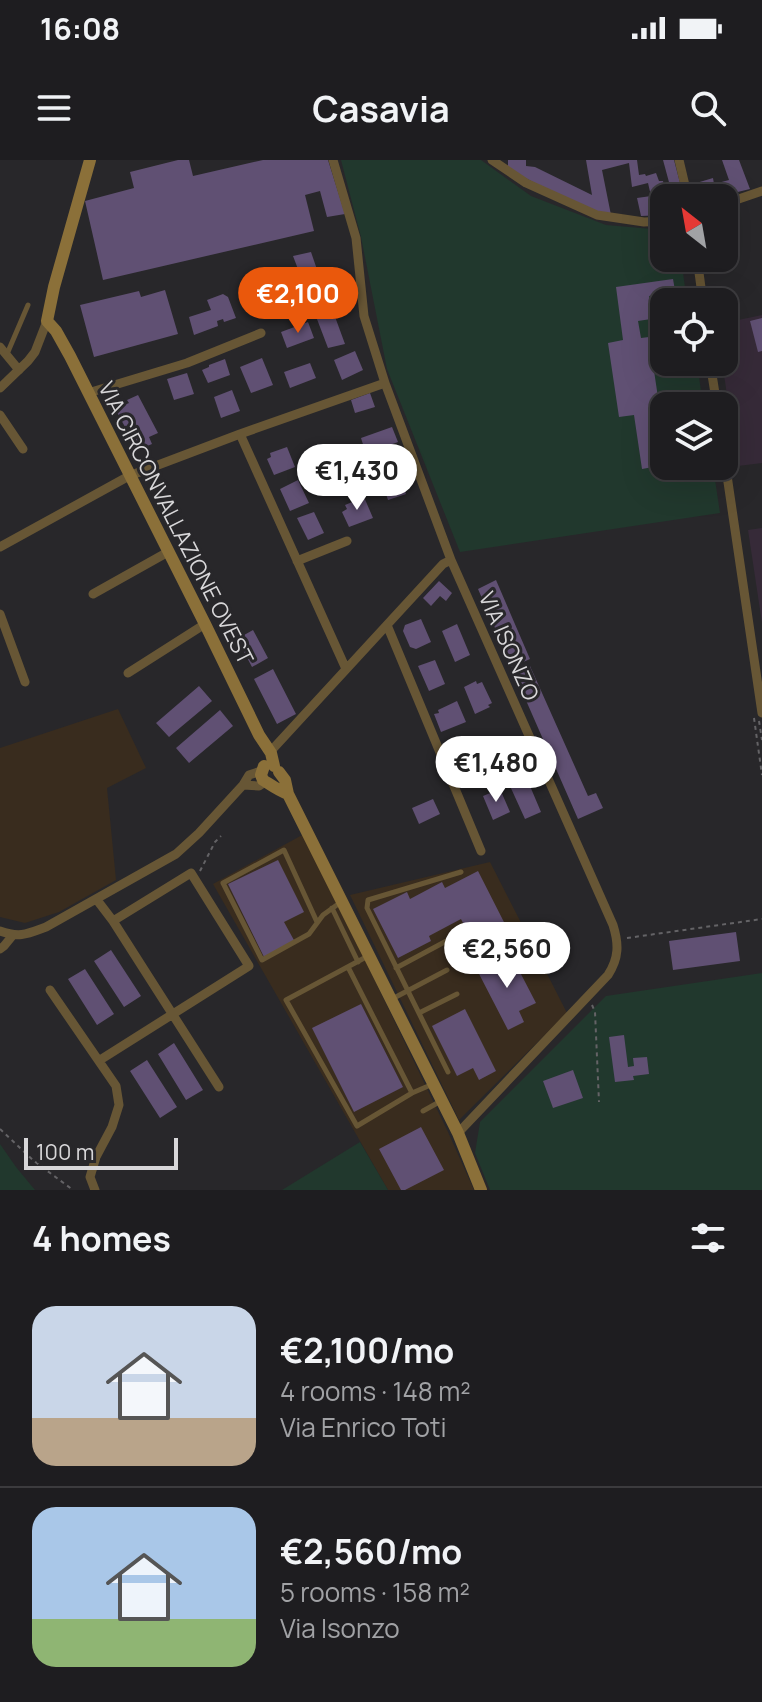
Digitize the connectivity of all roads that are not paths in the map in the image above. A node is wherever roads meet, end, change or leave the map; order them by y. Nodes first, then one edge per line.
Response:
1 (90, 160) edge
2 (333, 160) edge
3 (492, 160) edge
4 (679, 160) edge
5 (502, 164) edge
6 (685, 184) edge
7 (761, 195) edge
8 (738, 201) edge
9 (650, 222) edge
10 (28, 305) dead end
11 (47, 321) junction
12 (261, 333) dead end
13 (3, 351) edge
14 (19, 370) junction
15 (385, 383) junction
16 (0, 388) edge
17 (88, 393) junction
18 (0, 415) edge
19 (240, 434) junction
20 (23, 449) dead end
21 (129, 476) junction
22 (728, 480) edge
23 (347, 541) dead end
24 (0, 547) edge
25 (168, 552) junction
26 (451, 560) junction
27 (297, 561) junction
28 (93, 594) dead end
29 (0, 614) edge
30 (205, 624) junction
31 (387, 625) junction
32 (346, 669) junction
33 (128, 673) dead end
34 (25, 682) dead end
35 (762, 713) edge
36 (267, 748) junction
37 (269, 774) junction
38 (481, 851) dead end
39 (461, 872) dead end
40 (97, 900) junction
41 (337, 904) junction
42 (113, 921) junction
43 (317, 922) junction
44 (0, 931) edge
45 (503, 934) dead end
46 (13, 935) junction
47 (0, 949) edge
48 (364, 959) junction
49 (348, 967) junction
50 (396, 968) junction
51 (447, 970) dead end
52 (50, 990) dead end
53 (407, 991) junction
54 (457, 994) dead end
55 (391, 999) junction
56 (419, 1013) junction
57 (174, 1015) junction
58 (100, 1060) junction
59 (448, 1072) dead end
60 (433, 1084) junction
61 (219, 1087) dead end
62 (412, 1093) junction
63 (442, 1101) junction
64 (423, 1111) dead end
65 (458, 1133) junction
66 (95, 1190) edge
67 (481, 1190) edge

1 - 11 street
2 - 15 street, VIA ISONZO
3 - 5 street
4 - 6 street
5 - 9 street
7 - 8 street
10 - 13 lane
11 - 14 street
11 - 17 street, VIA CIRCONVALLAZIONE OVEST
12 - 17 street
13 - 14 street
14 - 16 street
15 - 19 street
15 - 26 street, VIA ISONZO
17 - 21 street, VIA CIRCONVALLAZIONE OVEST
18 - 20 street
19 - 21 street
19 - 27 street
21 - 24 street
21 - 25 street, VIA CIRCONVALLAZIONE OVEST
22 - 35 street
23 - 27 street
25 - 28 street
25 - 30 street, VIA CIRCONVALLAZIONE OVEST
26 - 31 street
26 - 65 street, VIA ISONZO
27 - 32 street
29 - 34 street
30 - 33 street
30 - 36 street, VIA CIRCONVALLAZIONE OVEST
31 - 32 street
31 - 38 street
32 - 36 street
36 - 37 street, VIA CIRCONVALLAZIONE OVEST
37 - 40 street
37 - 41 street, VIA CIRCONVALLAZIONE OVEST
39 - 50 lane
40 - 42 street
40 - 46 street
41 - 43 lane
41 - 48 street, VIA CIRCONVALLAZIONE OVEST
42 - 57 street
42 - 57 street
43 - 43 lane
44 - 46 street
45 - 50 lane
46 - 47 street
48 - 49 lane
48 - 55 street, VIA CIRCONVALLAZIONE OVEST
49 - 62 lane
49 - 62 lane
50 - 53 lane
51 - 53 lane
52 - 58 street
53 - 55 lane
53 - 56 lane
54 - 56 lane
55 - 60 street, VIA CIRCONVALLAZIONE OVEST
56 - 59 lane
57 - 58 street
57 - 61 street
58 - 66 street
60 - 62 lane
60 - 63 street, VIA CIRCONVALLAZIONE OVEST
63 - 64 lane
63 - 65 street, VIA CIRCONVALLAZIONE OVEST
65 - 67 street, VIA CIRCONVALLAZIONE OVEST

